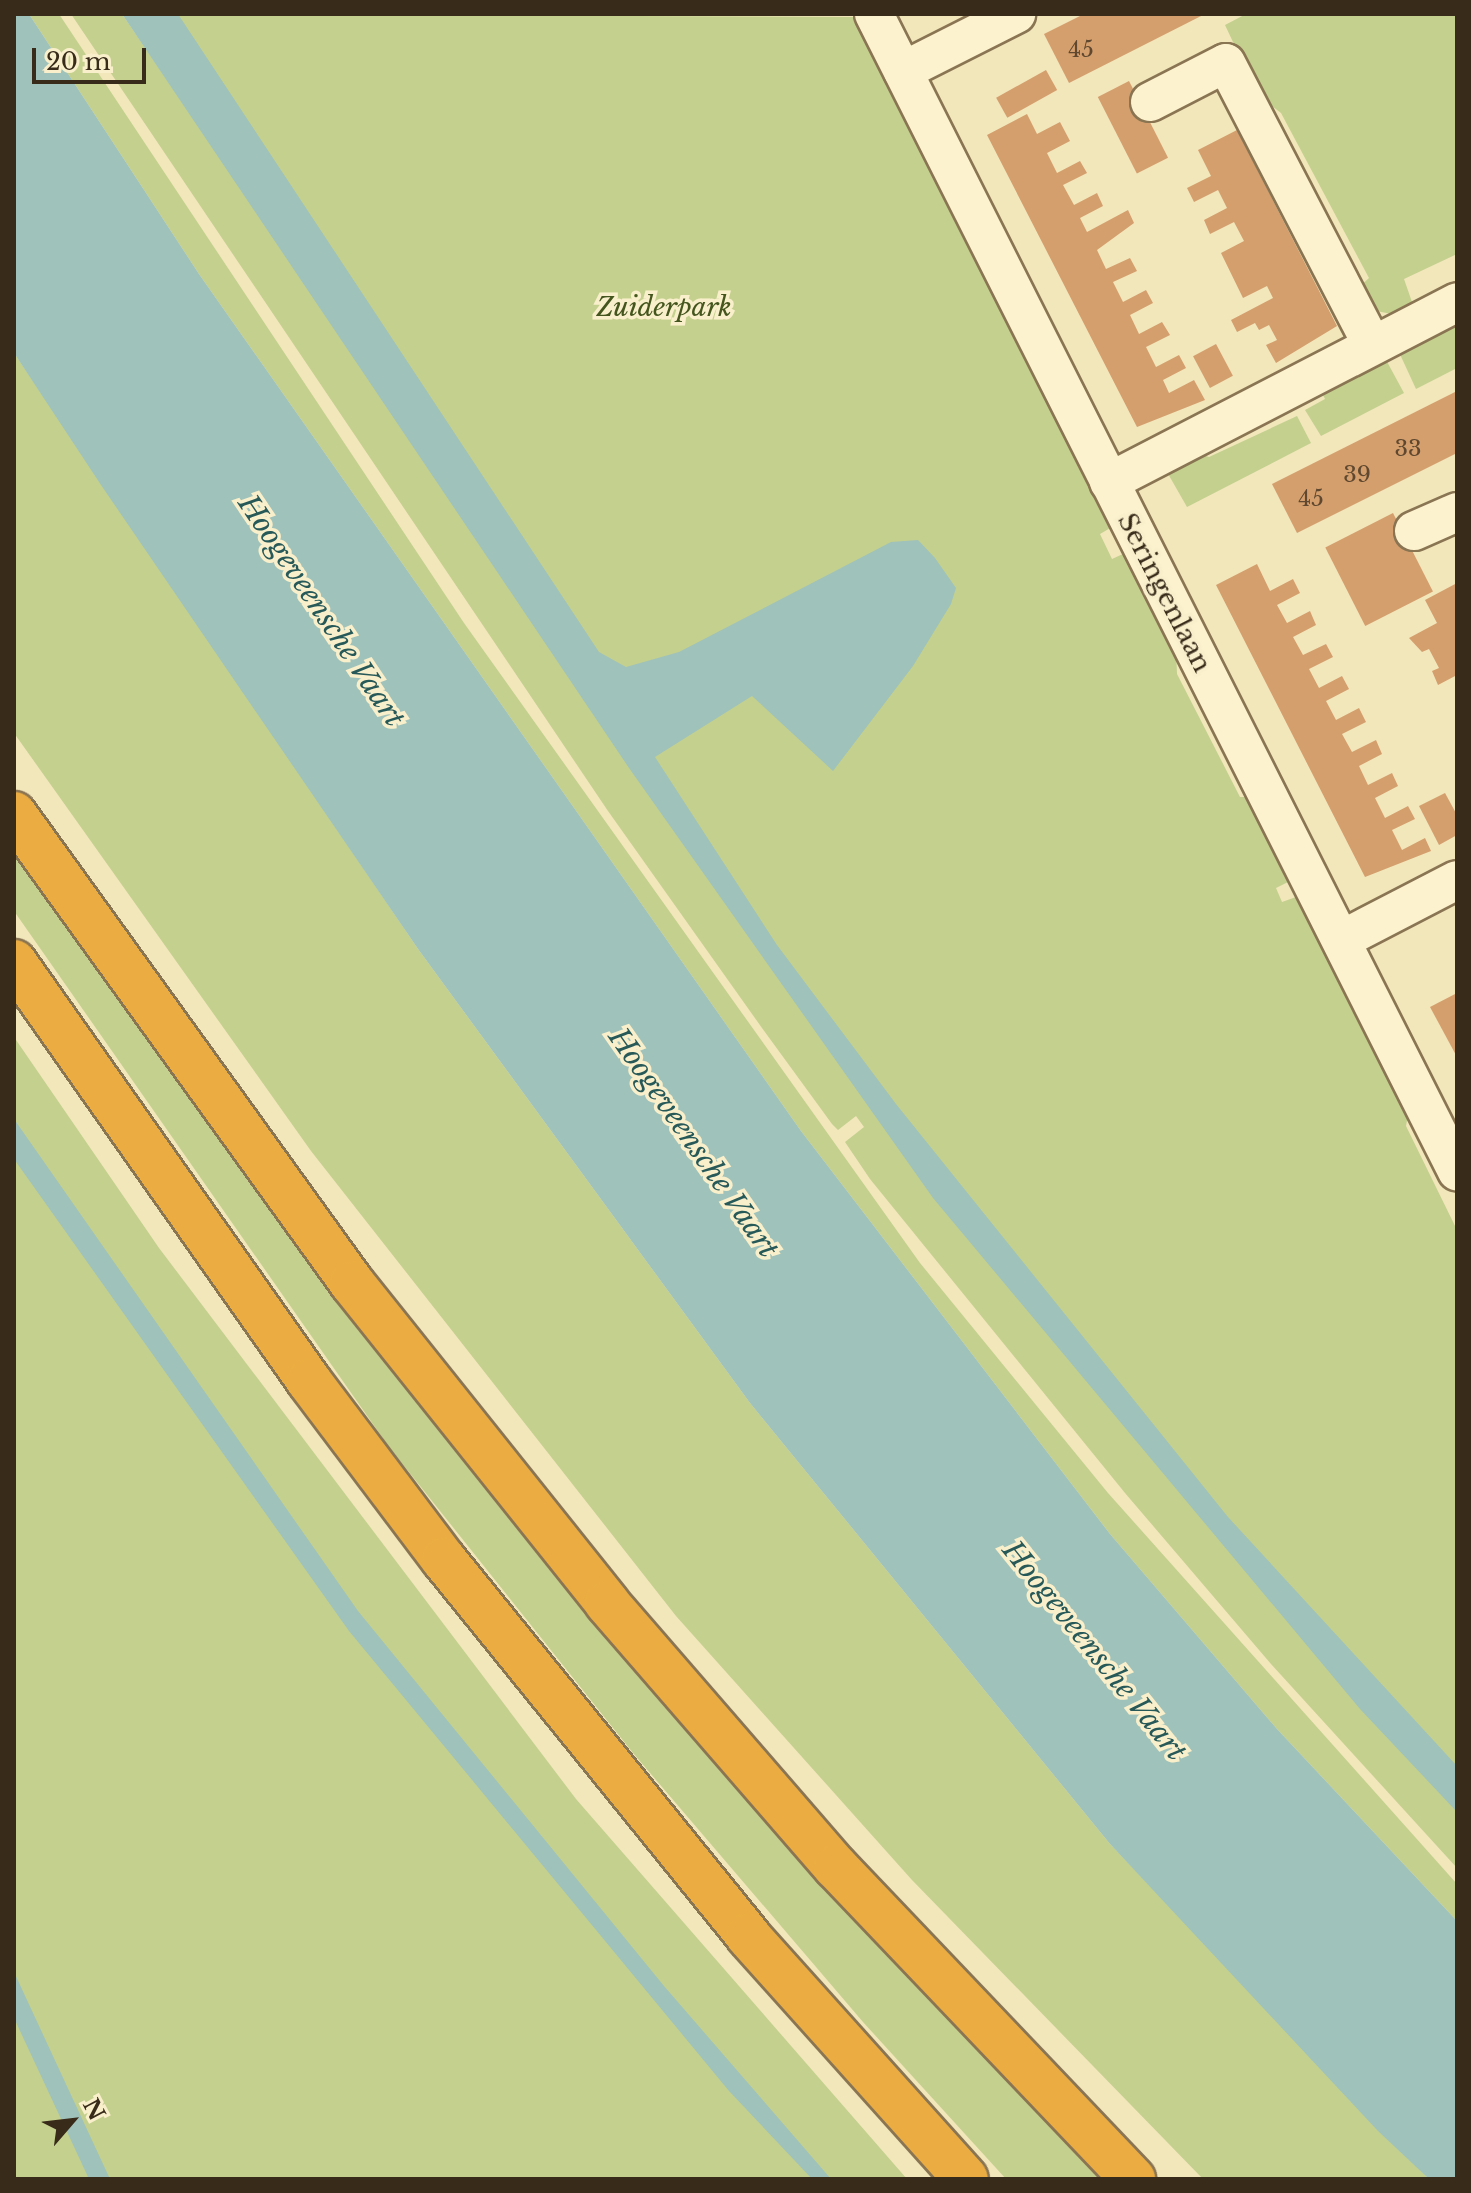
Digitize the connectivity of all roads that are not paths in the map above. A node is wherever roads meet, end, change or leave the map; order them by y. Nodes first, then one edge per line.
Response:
1 (874, 14) edge
2 (1016, 14) edge
3 (903, 71) junction
4 (1150, 102) dead end
5 (1457, 302) edge
6 (1372, 345) junction
7 (1109, 482) junction
8 (1457, 512) edge
9 (1414, 531) dead end
10 (14, 814) edge
11 (1457, 880) edge
12 (1343, 939) junction
13 (14, 962) edge
14 (1457, 1171) edge
15 (966, 2179) edge
16 (1133, 2179) edge

1 - 3 street, Seringenlaan
2 - 3 street
3 - 7 street, Seringenlaan
4 - 6 street
5 - 6 street
6 - 7 street
7 - 12 street, Seringenlaan
8 - 9 street
10 - 16 highway
11 - 12 street
12 - 14 street, Seringenlaan
13 - 15 highway

